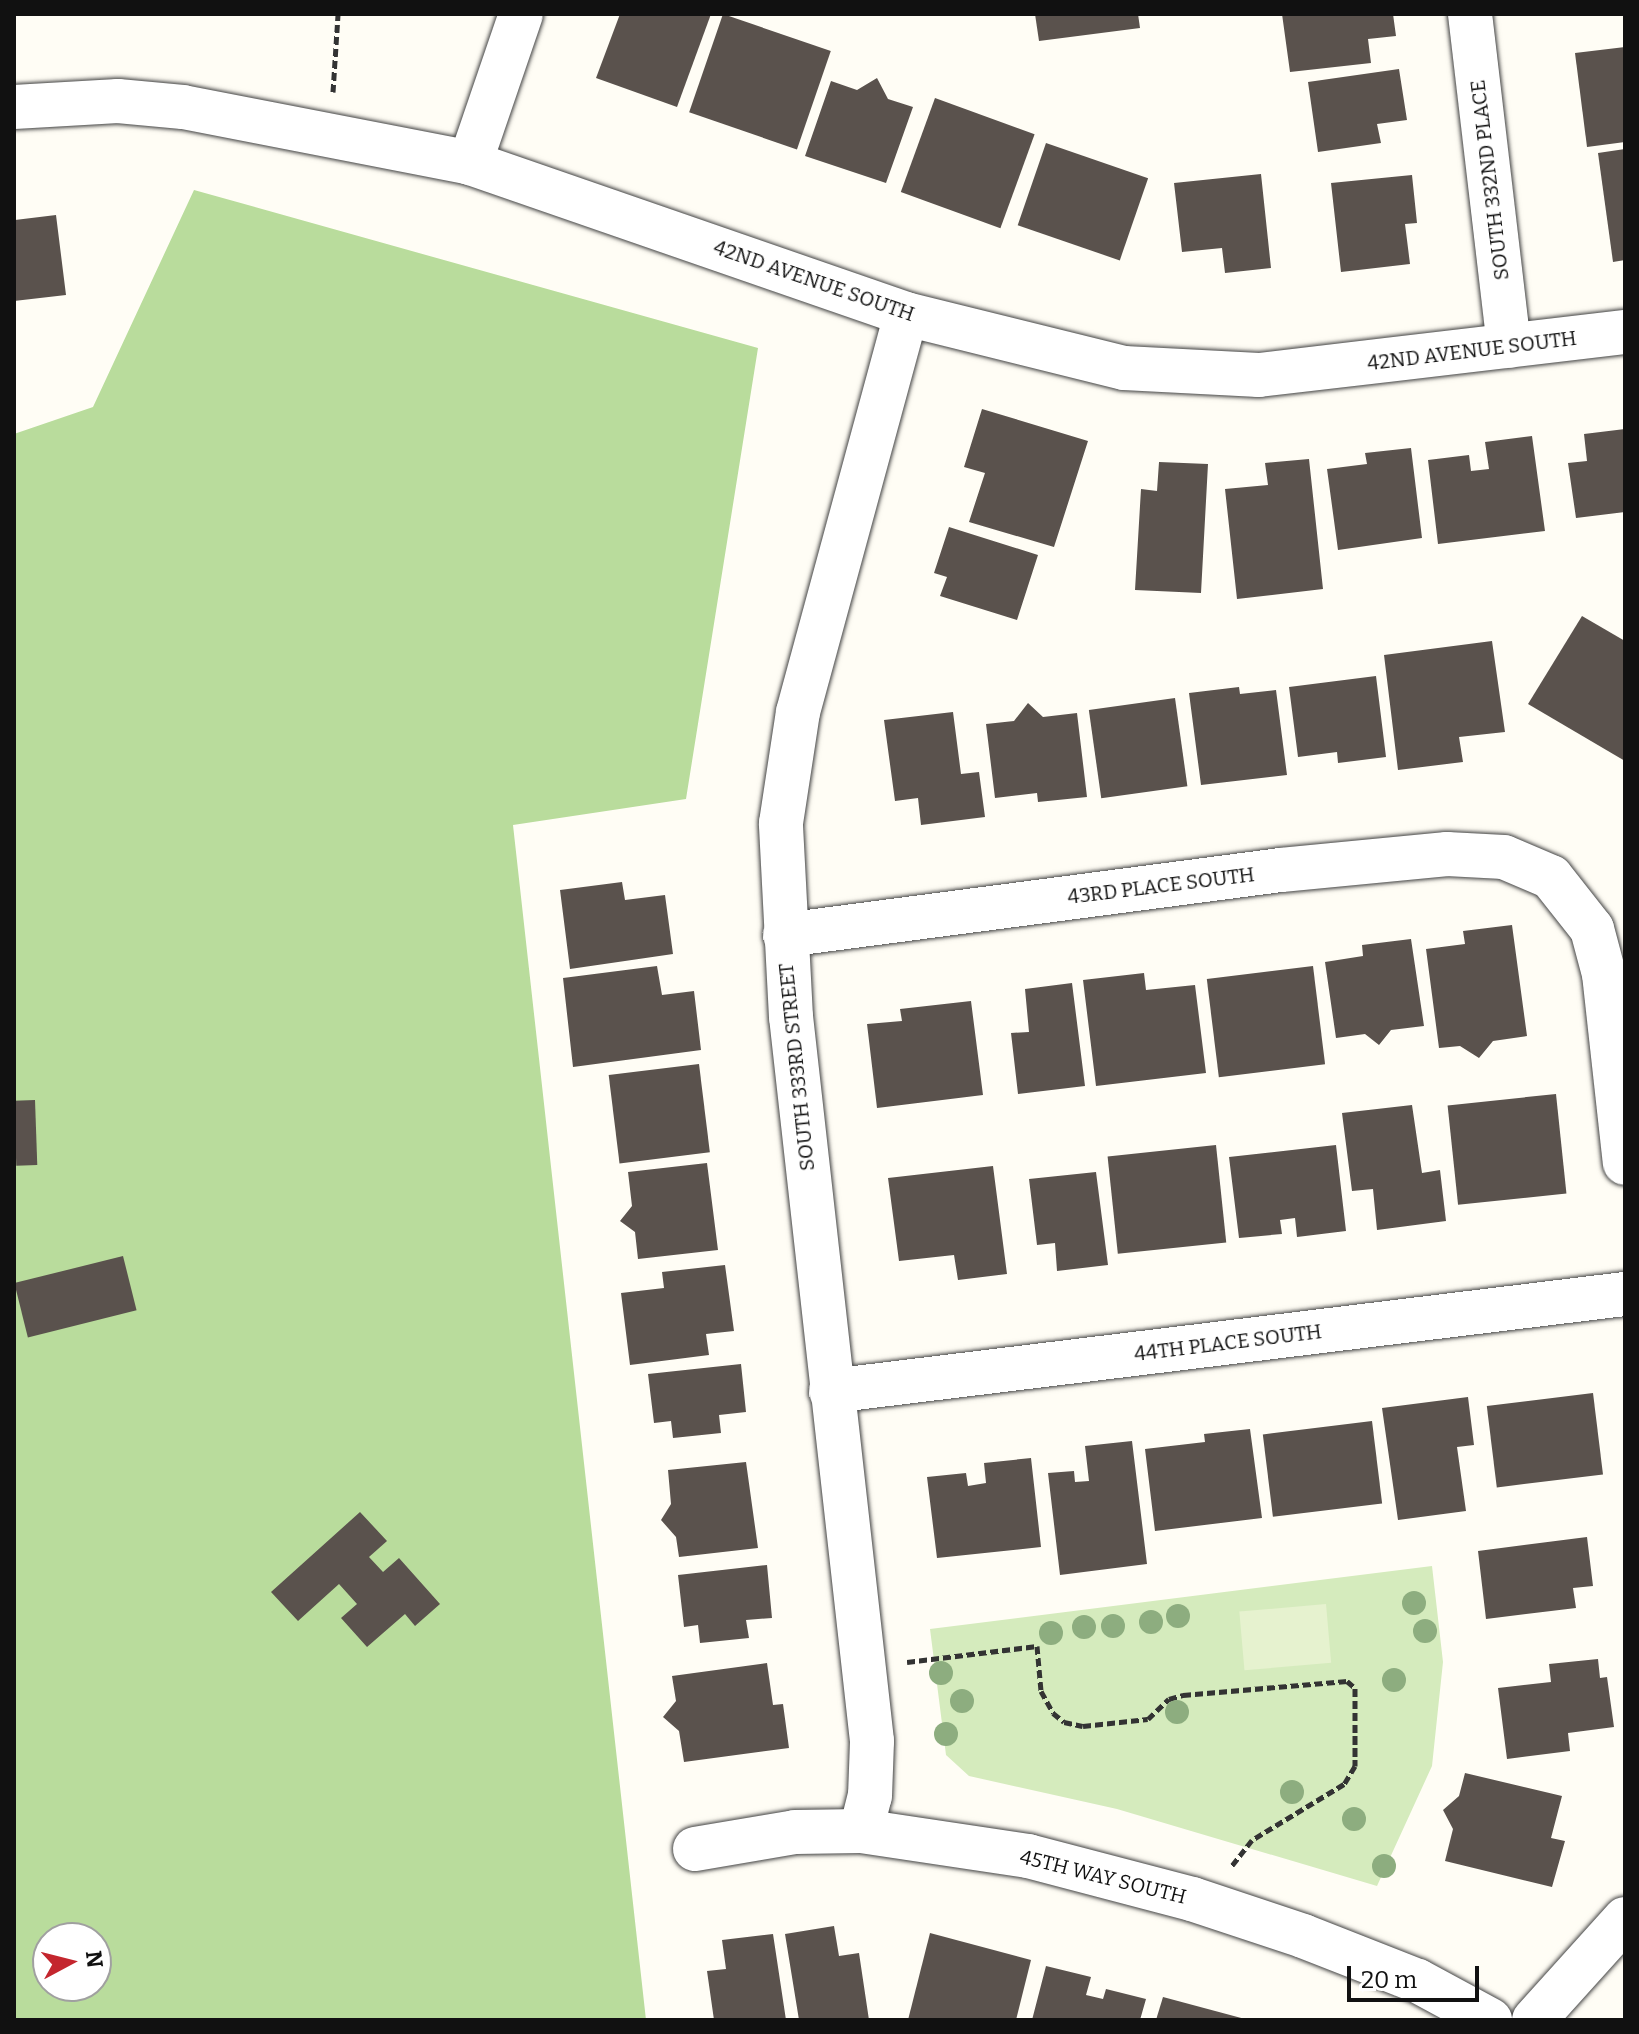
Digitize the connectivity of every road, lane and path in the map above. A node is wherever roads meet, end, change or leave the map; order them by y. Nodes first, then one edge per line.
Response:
1 (338, 14) edge
2 (521, 14) edge
3 (1470, 14) edge
4 (14, 107) edge
5 (326, 133) junction
6 (470, 163) junction
7 (906, 314) junction
8 (1625, 332) edge
9 (1509, 346) junction
10 (785, 935) junction
11 (1625, 1163) edge
12 (1625, 1294) edge
13 (831, 1391) junction
14 (863, 1667) junction
15 (861, 1831) junction
16 (695, 1849) dead end
17 (1204, 1903) junction
18 (1625, 1919) edge
19 (1490, 2020) edge
20 (1534, 2020) edge

1 - 5 path
2 - 6 street
3 - 9 street, SOUTH 332ND PLACE
4 - 5 street, 42ND AVENUE SOUTH
5 - 6 street, 42ND AVENUE SOUTH
6 - 7 street, 42ND AVENUE SOUTH
7 - 9 street, 42ND AVENUE SOUTH
7 - 10 street, SOUTH 333RD STREET
8 - 9 street, 42ND AVENUE SOUTH
10 - 11 street, 43RD PLACE SOUTH
10 - 13 street, SOUTH 333RD STREET
12 - 13 street, 44TH PLACE SOUTH
13 - 14 street, SOUTH 333RD STREET
14 - 15 street, SOUTH 333RD STREET
14 - 17 path
15 - 16 street, 45TH WAY SOUTH
15 - 17 street, 45TH WAY SOUTH
17 - 19 street, 45TH WAY SOUTH
18 - 20 street

